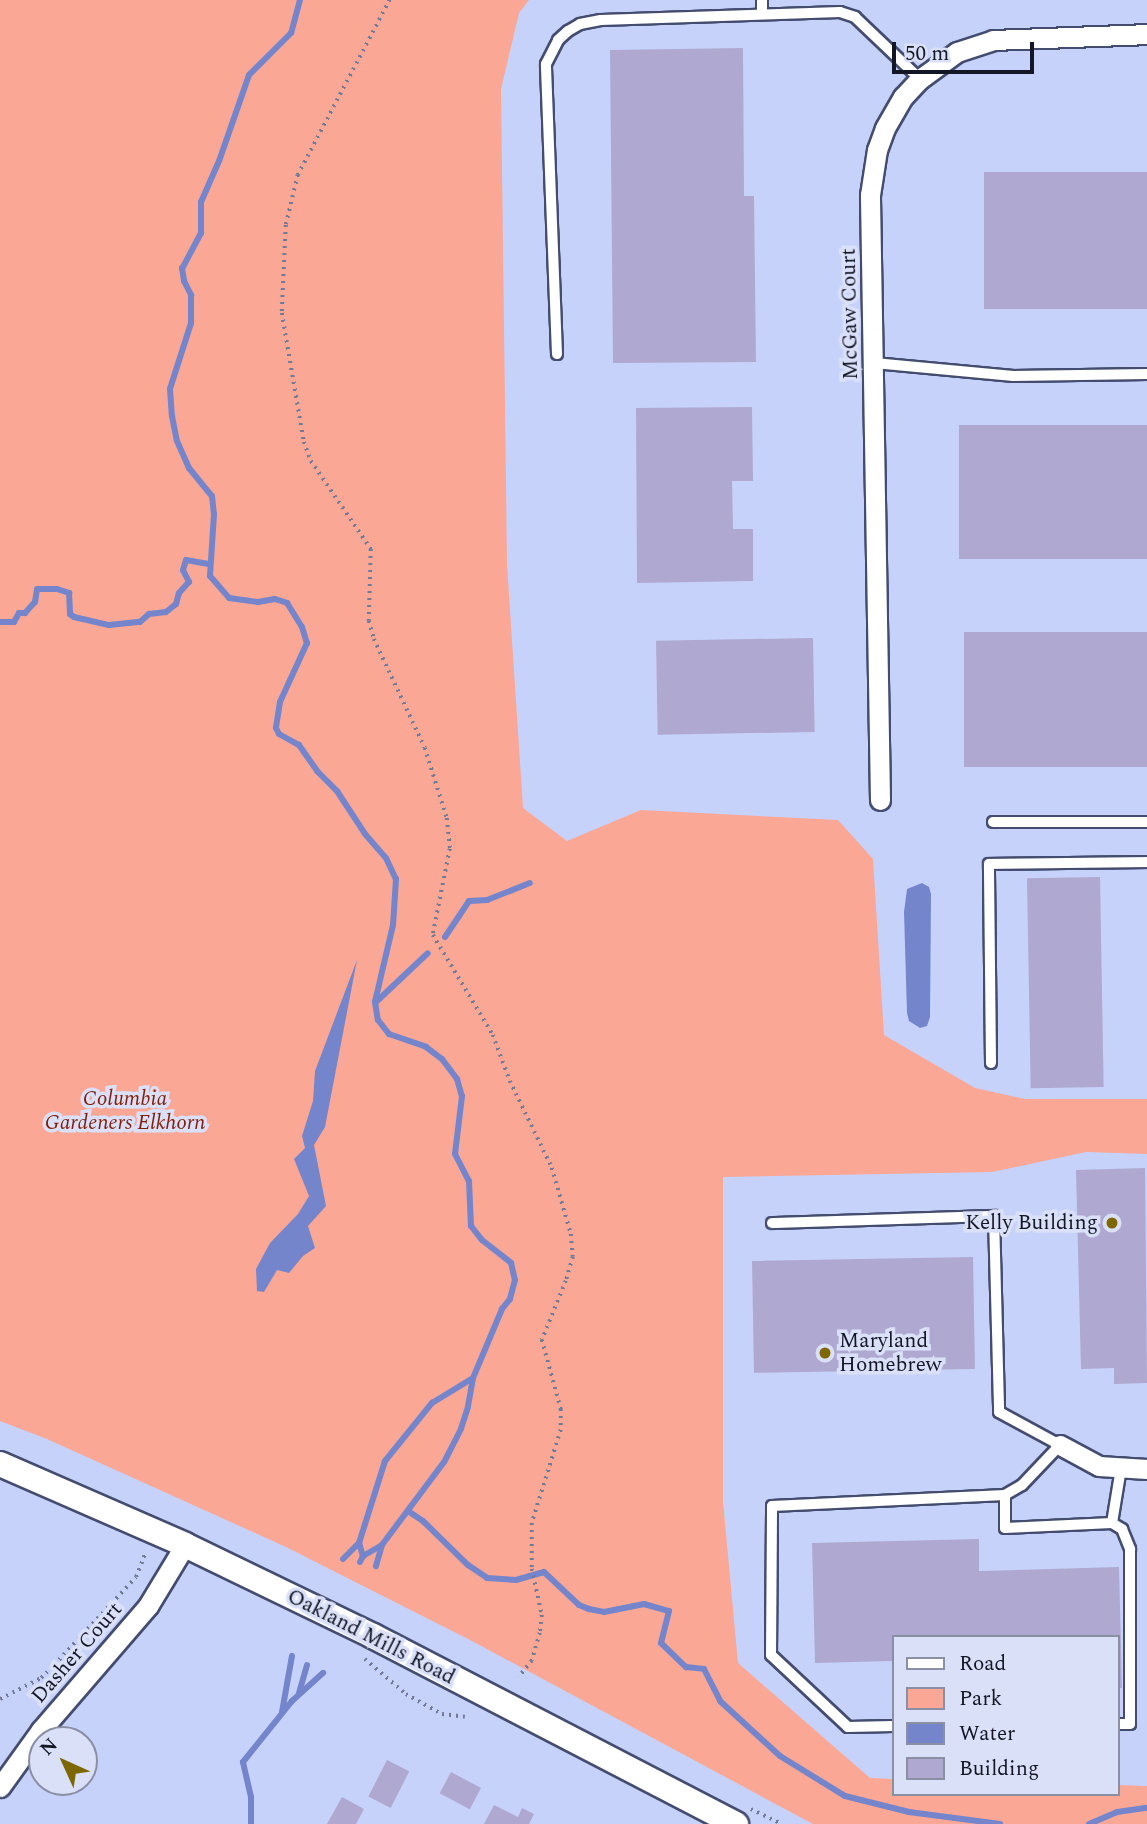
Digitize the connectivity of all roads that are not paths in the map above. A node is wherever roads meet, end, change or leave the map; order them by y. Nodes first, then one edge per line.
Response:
1 (762, 0) edge
2 (762, 12) junction
3 (1147, 34) edge
4 (920, 79) junction
5 (556, 354) dead end
6 (874, 363) junction
7 (1147, 374) edge
8 (880, 800) dead end
9 (993, 822) dead end
10 (1147, 822) edge
11 (1147, 862) edge
12 (991, 1063) dead end
13 (772, 1223) dead end
14 (1060, 1444) junction
15 (0, 1464) edge
16 (1121, 1468) junction
17 (1147, 1469) edge
18 (1005, 1496) junction
19 (1112, 1523) junction
20 (184, 1545) junction
21 (1119, 1724) edge
22 (892, 1727) edge
23 (0, 1787) edge
24 (736, 1824) edge

1 - 2 lane
2 - 4 lane
2 - 5 lane
3 - 4 street, McGaw Court
4 - 6 street, McGaw Court
6 - 7 lane
6 - 8 street, McGaw Court
9 - 10 lane
11 - 12 lane
13 - 14 lane
14 - 16 street
14 - 18 lane
15 - 20 street, Oakland Mills Road
16 - 17 street
16 - 19 lane
18 - 19 lane
18 - 22 lane
19 - 21 lane
20 - 23 street, Dasher Court
20 - 24 street, Oakland Mills Road

